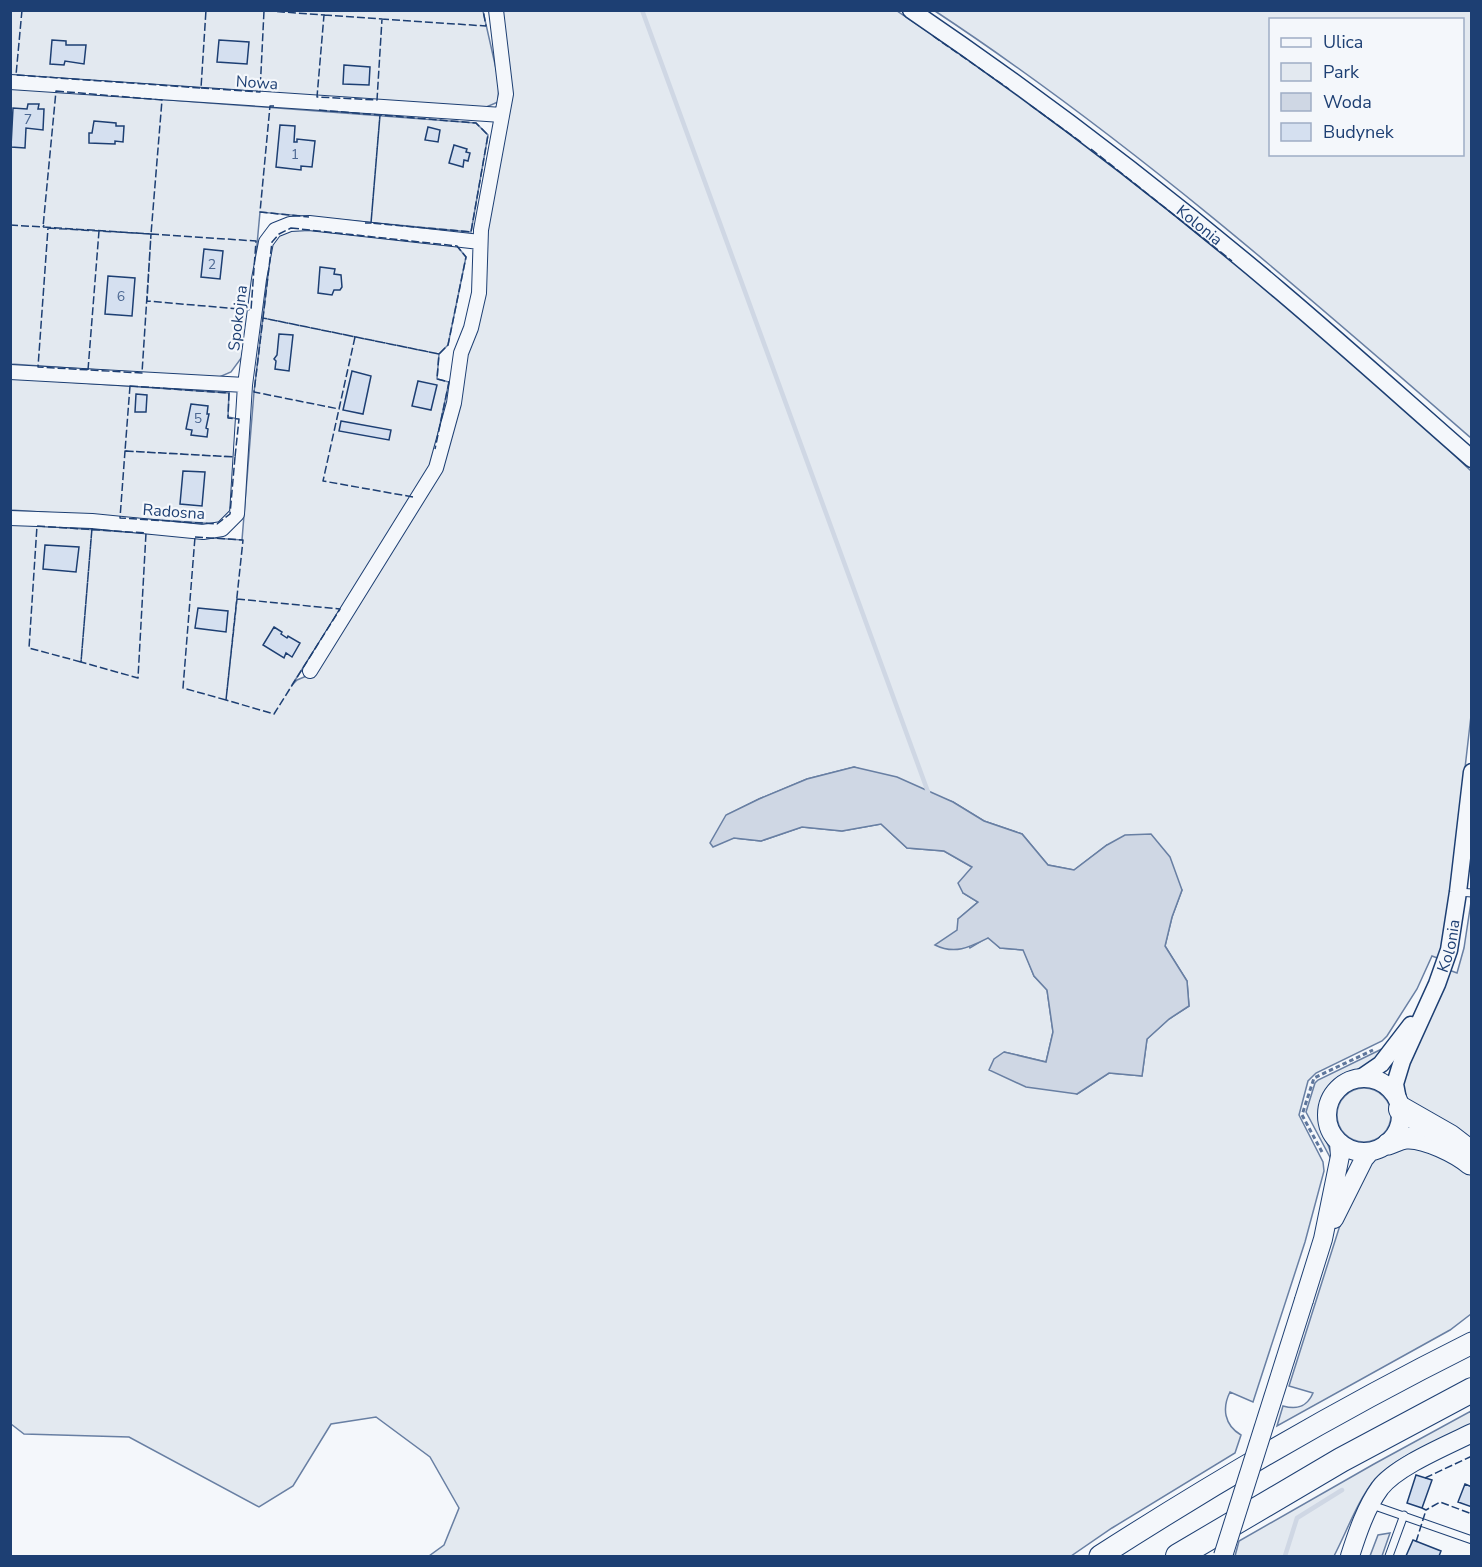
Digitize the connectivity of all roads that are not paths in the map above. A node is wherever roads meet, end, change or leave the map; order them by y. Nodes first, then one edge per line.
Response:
1 (496, 10) edge
2 (911, 10) edge
3 (10, 82) edge
4 (502, 115) junction
5 (480, 242) junction
6 (10, 372) edge
7 (245, 385) junction
8 (1472, 459) edge
9 (10, 518) edge
10 (310, 671) dead end
11 (1472, 772) edge
12 (1465, 892) edge
13 (1425, 1008) junction
14 (1362, 1077) junction
15 (1399, 1104) junction
16 (1339, 1143) junction
17 (1379, 1148) junction
18 (1472, 1154) edge
19 (1472, 1165) edge
20 (1323, 1239) junction
21 (1472, 1331) edge
22 (1472, 1343) edge
23 (1424, 1367) junction
24 (1472, 1390) edge
25 (1472, 1433) edge
26 (1371, 1505) junction
27 (1404, 1515) junction
28 (1472, 1540) edge
29 (1100, 1557) edge
30 (1178, 1557) edge
31 (1223, 1557) edge
32 (1350, 1557) edge
33 (1389, 1557) edge

1 - 4 street
2 - 8 street, Kolonia
3 - 4 street, Nowa
4 - 5 street
5 - 7 street, Spokojna
5 - 10 street
6 - 7 street
7 - 9 street, Radosna
11 - 12 street, Kolonia
12 - 13 street, Kolonia
13 - 14 street, Kolonia
13 - 15 street, Kolonia
14 - 15 main road
14 - 16 main road
15 - 17 main road
15 - 18 highway
16 - 17 main road
16 - 20 main road
17 - 19 main road
17 - 20 main road
20 - 31 main road, bridge
21 - 23 main road
22 - 23 main road
23 - 29 main road
24 - 30 highway
25 - 26 main road
26 - 27 lane
26 - 32 main road
27 - 28 lane
27 - 33 lane

